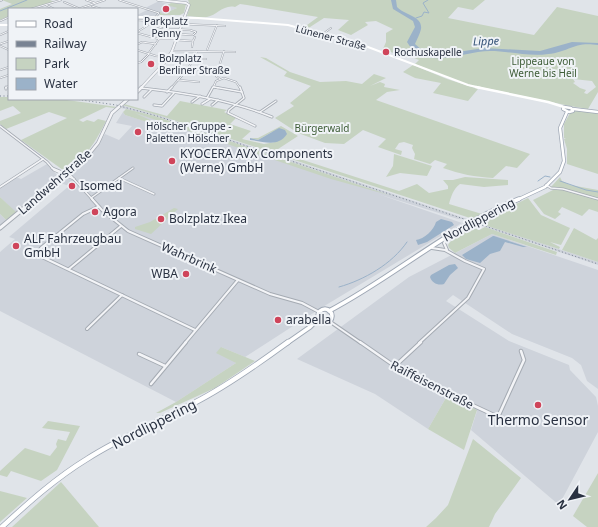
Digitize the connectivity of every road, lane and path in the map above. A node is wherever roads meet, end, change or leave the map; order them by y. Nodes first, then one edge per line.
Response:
1 (61, 0) edge
2 (86, 0) edge
3 (105, 0) edge
4 (119, 0) edge
5 (158, 0) edge
6 (64, 2) dead end
7 (95, 4) junction
8 (46, 5) junction
9 (91, 5) junction
10 (35, 8) edge
11 (52, 8) edge
12 (76, 8) edge
13 (81, 8) edge
14 (98, 8) edge
15 (158, 16) junction
16 (184, 17) junction
17 (138, 18) edge
18 (138, 18) edge
19 (153, 21) junction
20 (149, 24) junction
21 (182, 24) junction
22 (217, 25) junction
23 (226, 26) dead end
24 (162, 28) dead end
25 (331, 28) dead end
26 (168, 29) dead end
27 (180, 29) junction
28 (138, 32) edge
29 (138, 33) edge
30 (178, 34) junction
31 (323, 34) junction
32 (195, 37) dead end
33 (159, 39) junction
34 (176, 40) junction
35 (193, 42) junction
36 (138, 44) dead end
37 (156, 44) junction
38 (192, 46) dead end
39 (138, 50) edge
40 (172, 51) junction
41 (197, 51) junction
42 (207, 51) junction
43 (224, 51) junction
44 (235, 52) dead end
45 (148, 54) junction
46 (169, 57) junction
47 (193, 59) junction
48 (206, 59) dead end
49 (138, 63) edge
50 (188, 69) junction
51 (203, 70) dead end
52 (220, 79) junction
53 (178, 80) junction
54 (199, 82) dead end
55 (8, 86) edge
56 (214, 87) junction
57 (141, 88) junction
58 (6, 89) dead end
59 (151, 90) junction
60 (138, 91) edge
61 (167, 92) junction
62 (174, 92) junction
63 (242, 92) junction
64 (200, 96) junction
65 (144, 97) dead end
66 (208, 98) junction
67 (127, 100) edge
68 (218, 100) junction
69 (276, 101) dead end
70 (192, 102) dead end
71 (202, 104) dead end
72 (154, 105) dead end
73 (212, 105) dead end
74 (236, 105) junction
75 (564, 107) junction
76 (573, 109) junction
77 (260, 112) junction
78 (567, 112) junction
79 (598, 112) edge
80 (272, 117) dead end
81 (0, 126) edge
82 (255, 126) dead end
83 (43, 159) junction
84 (133, 168) dead end
85 (65, 174) junction
86 (119, 178) junction
87 (546, 185) junction
88 (0, 187) edge
89 (154, 194) dead end
90 (91, 198) junction
91 (598, 199) edge
92 (98, 207) junction
93 (120, 226) junction
94 (0, 228) edge
95 (449, 236) junction
96 (428, 249) junction
97 (448, 251) junction
98 (69, 269) junction
99 (238, 280) junction
100 (122, 295) junction
101 (319, 312) junction
102 (330, 313) junction
103 (320, 320) junction
104 (330, 321) junction
105 (87, 329) dead end
106 (195, 330) junction
107 (522, 351) dead end
108 (139, 354) dead end
109 (165, 366) junction
110 (394, 367) junction
111 (150, 384) dead end
112 (2, 527) edge

1 - 8 street
2 - 7 street
3 - 7 street
4 - 15 street
5 - 16 street
6 - 12 street
7 - 9 street
8 - 10 street
8 - 11 street
9 - 13 street
9 - 14 street
15 - 16 main road, Lünener Straße
15 - 17 main road, Lünener Straße
15 - 19 street
16 - 21 street
16 - 31 main road, Lünener Straße
18 - 19 street
19 - 20 street
20 - 24 street
20 - 28 street
21 - 22 street
21 - 27 street
22 - 23 street
22 - 42 street
25 - 31 street
26 - 27 street
27 - 30 street
27 - 30 street
29 - 33 street
30 - 34 street
31 - 75 main road, Lünener Straße
32 - 35 street
33 - 34 street
33 - 37 street
34 - 35 street
34 - 40 street
35 - 38 street
36 - 37 street
37 - 45 street
39 - 45 street
40 - 41 street
40 - 46 street
41 - 42 street
41 - 47 street
42 - 43 street
43 - 44 street
43 - 52 street
45 - 46 street
45 - 49 street
46 - 57 street
47 - 48 street
47 - 50 street
50 - 51 street
50 - 53 street
52 - 56 street
52 - 63 street
53 - 54 street
53 - 61 street
55 - 58 street
56 - 63 street
56 - 66 street
57 - 59 street
57 - 60 street
59 - 61 street
59 - 65 street
61 - 62 street
62 - 64 street
62 - 72 street
63 - 74 street
64 - 66 street
64 - 70 street
66 - 68 street
66 - 71 street
67 - 85 street, Landwehrstraße
68 - 73 street
68 - 74 street
69 - 77 street
74 - 77 street
74 - 82 street
75 - 76 main road
75 - 78 main road
76 - 78 main road
76 - 79 main road
77 - 80 street
78 - 87 main road, Nordlippering
81 - 83 street, Wahrbrink
83 - 85 street, Wahrbrink
83 - 88 street
84 - 86 street
85 - 90 street, Wahrbrink
85 - 94 street, Landwehrstraße
86 - 89 street
86 - 90 street
87 - 91 street
87 - 95 main road, Nordlippering
90 - 92 street, Wahrbrink
92 - 93 street, Wahrbrink
92 - 98 street
93 - 98 street
93 - 99 street, Wahrbrink
95 - 96 main road, Nordlippering
95 - 97 street
96 - 97 street
96 - 102 main road, Nordlippering
97 - 110 street
98 - 100 street
99 - 101 street, Wahrbrink
99 - 106 street
100 - 105 street
100 - 106 street
101 - 102 main road
101 - 103 main road
102 - 104 main road
103 - 104 main road
103 - 112 main road, Nordlippering
104 - 110 street, Raiffeisenstraße
106 - 109 street
107 - 110 street, Raiffeisenstraße
108 - 109 street
109 - 111 street

